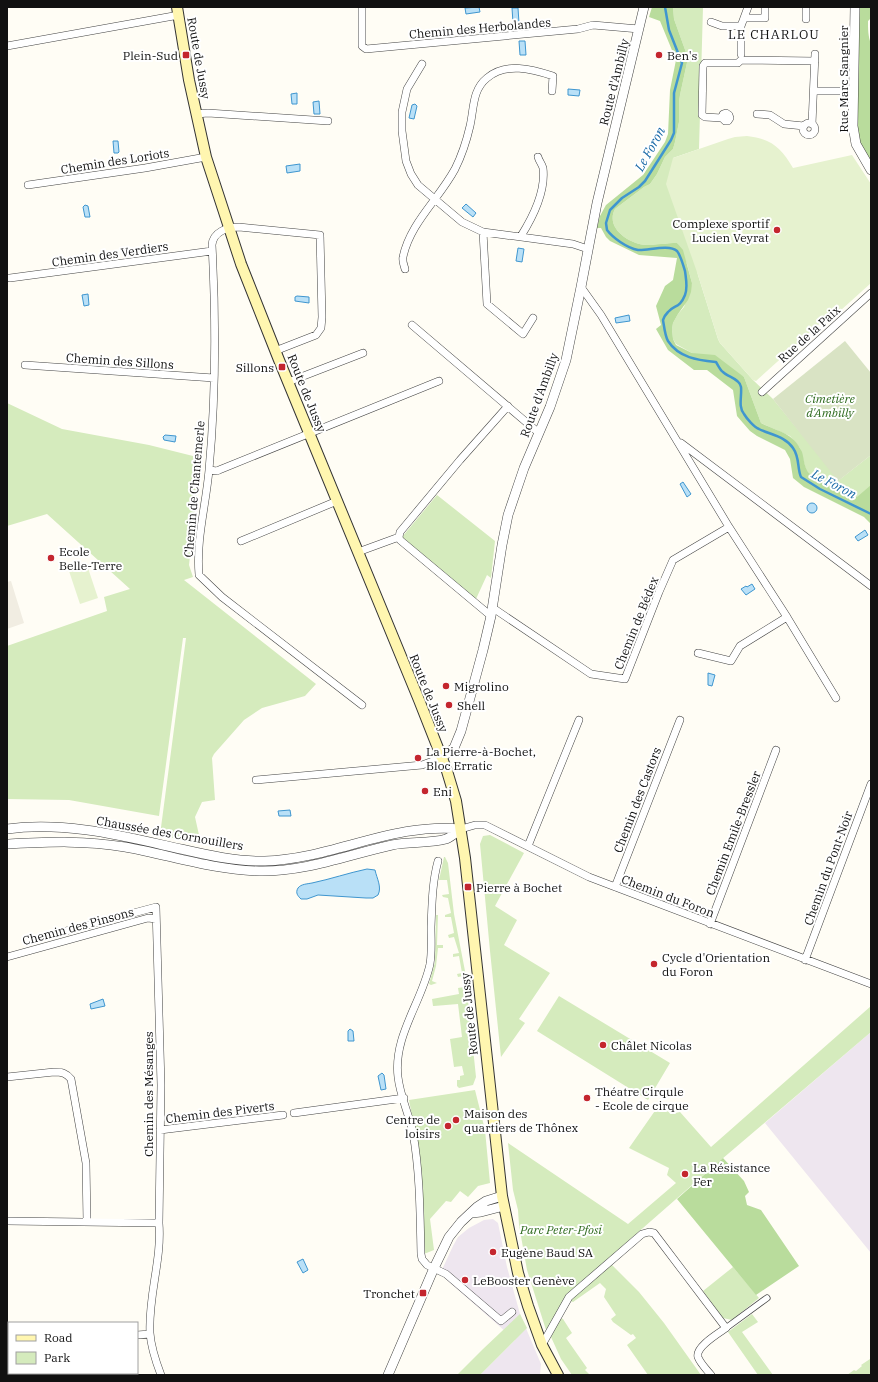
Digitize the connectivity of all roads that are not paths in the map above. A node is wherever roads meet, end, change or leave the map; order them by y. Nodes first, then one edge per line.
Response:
1 (362, 7) edge
2 (644, 7) edge
3 (748, 7) edge
4 (765, 7) edge
5 (806, 7) edge
6 (855, 7) edge
7 (178, 11) edge
8 (745, 18) junction
9 (806, 19) dead end
10 (711, 22) dead end
11 (741, 26) junction
12 (639, 29) junction
13 (7, 46) edge
14 (741, 54) dead end
15 (422, 64) dead end
16 (552, 91) dead end
17 (814, 91) junction
18 (853, 91) junction
19 (196, 114) junction
20 (757, 114) dead end
21 (722, 118) dead end
22 (328, 121) dead end
23 (812, 124) junction
24 (804, 126) junction
25 (206, 157) junction
26 (538, 157) dead end
27 (871, 170) edge
28 (28, 185) dead end
29 (435, 199) junction
30 (228, 228) junction
31 (483, 232) junction
32 (521, 236) junction
33 (588, 249) junction
34 (212, 250) junction
35 (404, 269) dead end
36 (10, 278) dead end
37 (581, 287) junction
38 (871, 293) edge
39 (533, 318) dead end
40 (412, 324) dead end
41 (275, 351) junction
42 (362, 353) dead end
43 (25, 366) dead end
44 (214, 378) junction
45 (439, 381) dead end
46 (288, 382) junction
47 (762, 392) dead end
48 (508, 406) junction
49 (309, 433) junction
50 (539, 433) junction
51 (677, 441) junction
52 (209, 470) junction
53 (337, 501) junction
54 (729, 527) junction
55 (398, 537) junction
56 (242, 542) dead end
57 (358, 552) junction
58 (871, 586) edge
59 (492, 612) junction
60 (787, 617) junction
61 (698, 653) dead end
62 (836, 698) dead end
63 (362, 705) dead end
64 (579, 720) dead end
65 (680, 720) dead end
66 (776, 750) dead end
67 (442, 758) junction
68 (256, 780) dead end
69 (871, 784) edge
70 (7, 829) edge
71 (461, 829) junction
72 (7, 844) edge
73 (528, 846) junction
74 (438, 861) dead end
75 (615, 887) junction
76 (156, 919) junction
77 (710, 924) junction
78 (62, 932) dead end
79 (7, 957) edge
80 (805, 960) junction
81 (871, 984) edge
82 (7, 1077) edge
83 (404, 1098) junction
84 (294, 1113) dead end
85 (283, 1115) dead end
86 (160, 1130) junction
87 (503, 1201) junction
88 (7, 1221) edge
89 (87, 1222) junction
90 (159, 1223) junction
91 (434, 1268) junction
92 (767, 1298) dead end
93 (512, 1312) dead end
94 (726, 1328) junction
95 (150, 1334) junction
96 (138, 1335) edge
97 (542, 1345) junction
98 (161, 1375) edge
99 (388, 1375) edge
100 (558, 1375) edge
101 (711, 1375) edge

1 - 12 street, Chemin des Herbolandes
2 - 12 street, Route d'Ambilly
3 - 8 street
4 - 8 street
5 - 9 street
6 - 18 street, Rue Marc Sangnier
7 - 13 street
7 - 19 main road, Route de Jussy
8 - 11 street
10 - 11 street
11 - 14 street
12 - 33 street, Route d'Ambilly
15 - 29 street
16 - 29 street
17 - 18 street
17 - 21 street
17 - 23 street
18 - 27 street, Rue Marc Sangnier
19 - 22 street, Route de Jussy
19 - 25 main road, Route de Jussy
20 - 24 street
23 - 24 street
23 - 24 street
25 - 28 street, Chemin des Loriots
25 - 30 main road, Route de Jussy
26 - 32 street
29 - 31 street
29 - 35 street
30 - 34 street, Chemin de Chantemerle
30 - 41 main road, Route de Jussy
30 - 41 street
31 - 32 street
31 - 39 street
32 - 33 street
33 - 37 street, Route d'Ambilly
34 - 36 street, Chemin des Verdiers
34 - 44 street, Chemin de Chantemerle
37 - 50 street, Route d'Ambilly
37 - 51 street
38 - 47 street, Rue de la Paix
40 - 48 street
41 - 46 main road, Route de Jussy
42 - 46 street
43 - 44 street, Chemin des Sillons
44 - 52 street, Chemin de Chantemerle
45 - 49 street
46 - 49 main road, Route de Jussy
48 - 50 street
48 - 55 street
49 - 52 street
49 - 53 main road, Route de Jussy
50 - 59 street, Route d'Ambilly
51 - 54 street
51 - 58 street
52 - 63 street, Chemin de Chantemerle
53 - 56 street
53 - 57 main road, Route de Jussy
54 - 59 street, Chemin de Bédex
54 - 60 street
55 - 57 street
55 - 59 street
57 - 67 main road, Route de Jussy
59 - 67 street, Route d'Ambilly
60 - 61 street
60 - 62 street
64 - 73 street
65 - 75 street, Chemin des Castors
66 - 77 street, Chemin Emile-Bressler
67 - 68 street
67 - 71 main road, Route de Jussy
69 - 80 street, Chemin du Pont-Noir
70 - 71 street, Chaussée des Cornouillers
71 - 72 street, Chaussée des Cornouillers
71 - 73 street, Chemin du Foron
71 - 87 main road, Route de Jussy
73 - 75 street, Chemin du Foron
74 - 83 street
75 - 77 street, Chemin du Foron
76 - 78 street
76 - 79 street, Chemin des Pinsons
76 - 86 street, Chemin des Mésanges
77 - 80 street, Chemin du Foron
80 - 81 street, Chemin du Foron
82 - 89 street
83 - 84 street
83 - 91 street
85 - 86 street, Chemin des Piverts
86 - 90 street, Chemin des Mésanges
87 - 91 street
87 - 97 main road, Route de Jussy
88 - 89 street
89 - 90 street
90 - 95 street, Chemin des Mésanges
91 - 93 street
91 - 99 street
92 - 94 street
94 - 97 street
94 - 101 street
95 - 96 street
95 - 98 street, Chemin des Mésanges
97 - 100 main road, Route de Jussy

